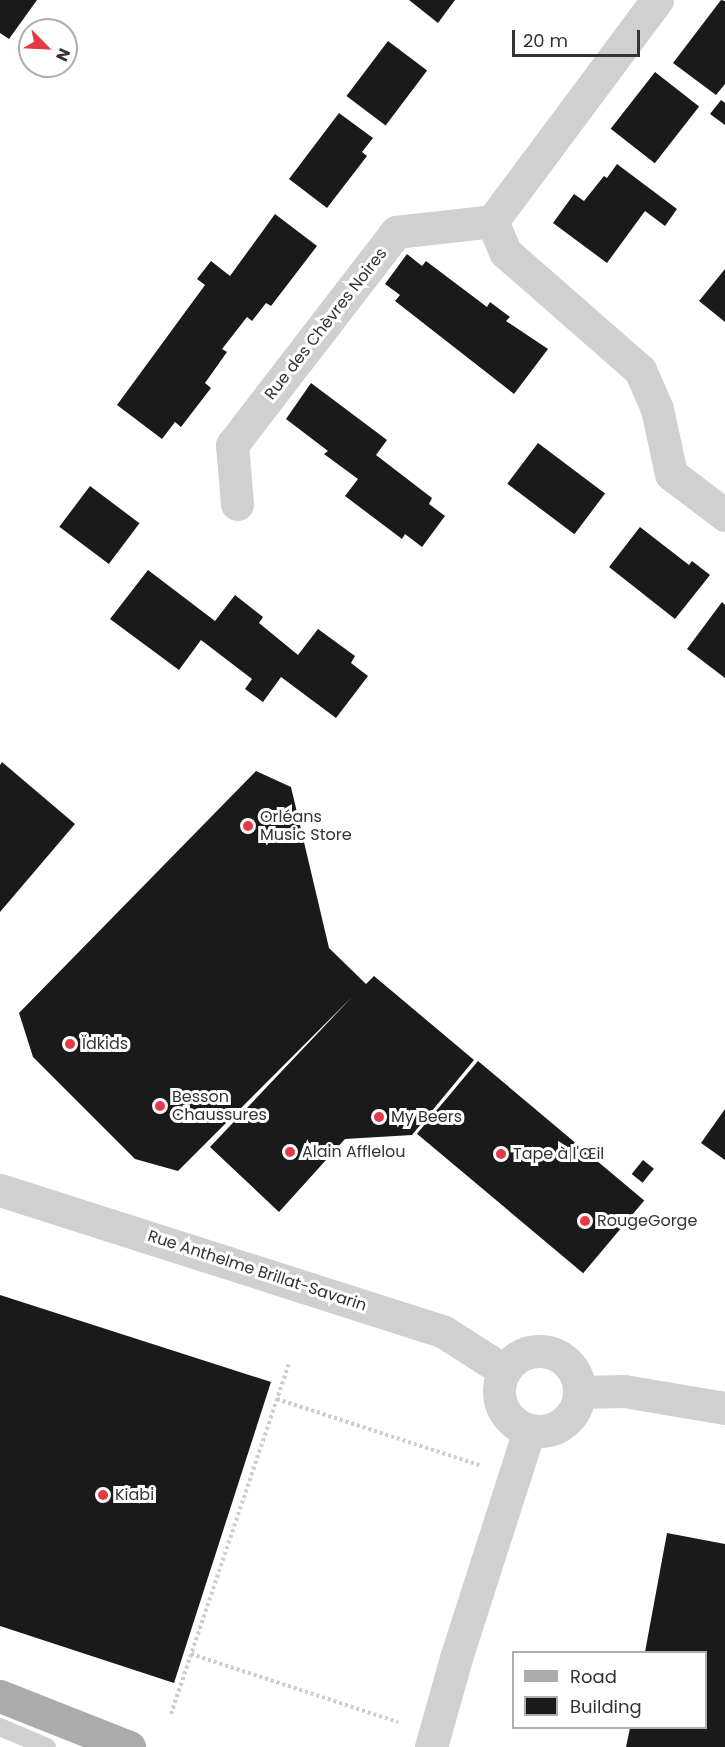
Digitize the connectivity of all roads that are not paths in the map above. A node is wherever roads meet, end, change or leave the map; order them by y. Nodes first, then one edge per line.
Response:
1 (657, 0) edge
2 (492, 221) junction
3 (237, 504) dead end
4 (725, 515) edge
5 (0, 1190) edge
6 (505, 1371) junction
7 (580, 1392) junction
8 (725, 1408) edge
9 (529, 1430) junction
10 (0, 1696) edge
11 (0, 1727) edge
12 (47, 1747) edge
13 (129, 1747) edge
14 (431, 1747) edge

1 - 2 street
2 - 3 street, Rue des Chèvres Noires
2 - 4 street
5 - 6 street, Rue Anthelme Brillat-Savarin
6 - 7 street
6 - 9 street
7 - 8 street
7 - 9 street
9 - 14 street
10 - 13 main road
11 - 12 lane

